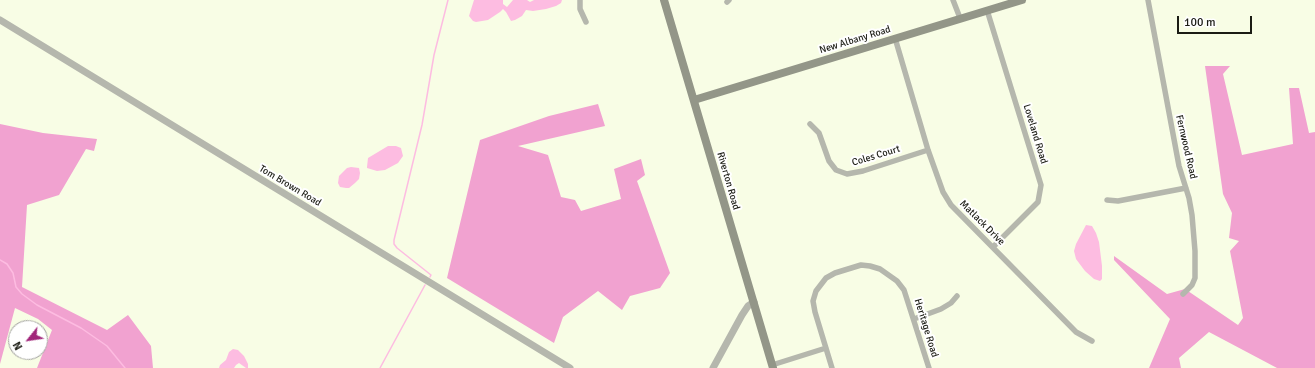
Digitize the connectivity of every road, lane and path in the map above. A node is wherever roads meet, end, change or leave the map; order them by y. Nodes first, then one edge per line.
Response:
1 (580, 0) edge
2 (664, 0) edge
3 (953, 0) edge
4 (1022, 0) edge
5 (1148, 0) edge
6 (987, 10) junction
7 (960, 18) junction
8 (0, 20) edge
9 (586, 22) dead end
10 (895, 38) junction
11 (694, 100) junction
12 (810, 124) dead end
13 (928, 150) junction
14 (1186, 188) junction
15 (1107, 200) dead end
16 (993, 247) junction
17 (1183, 294) dead end
18 (958, 296) dead end
19 (754, 302) junction
20 (914, 319) junction
21 (1092, 341) dead end
22 (826, 348) junction
23 (773, 367) edge
24 (570, 368) edge
25 (713, 368) edge
26 (832, 368) edge
27 (929, 368) edge

1 - 9 street
2 - 11 main road, Riverton Road
3 - 7 street
4 - 6 main road, New Albany Road
5 - 14 street, Fernwood Road
6 - 7 main road, New Albany Road
6 - 16 street, Loveland Road
7 - 10 main road, New Albany Road
8 - 24 street, Tom Brown Road
10 - 11 main road, New Albany Road
10 - 13 street, Matlack Drive
11 - 19 main road, Riverton Road
12 - 13 street, Coles Court
13 - 16 street, Matlack Drive
14 - 15 street
14 - 17 street, Fernwood Road
16 - 21 street, Matlack Drive
18 - 20 street
19 - 23 main road, Riverton Road
19 - 25 street
20 - 22 street, Heritage Road
20 - 27 street, Heritage Road
22 - 23 street
22 - 26 street

